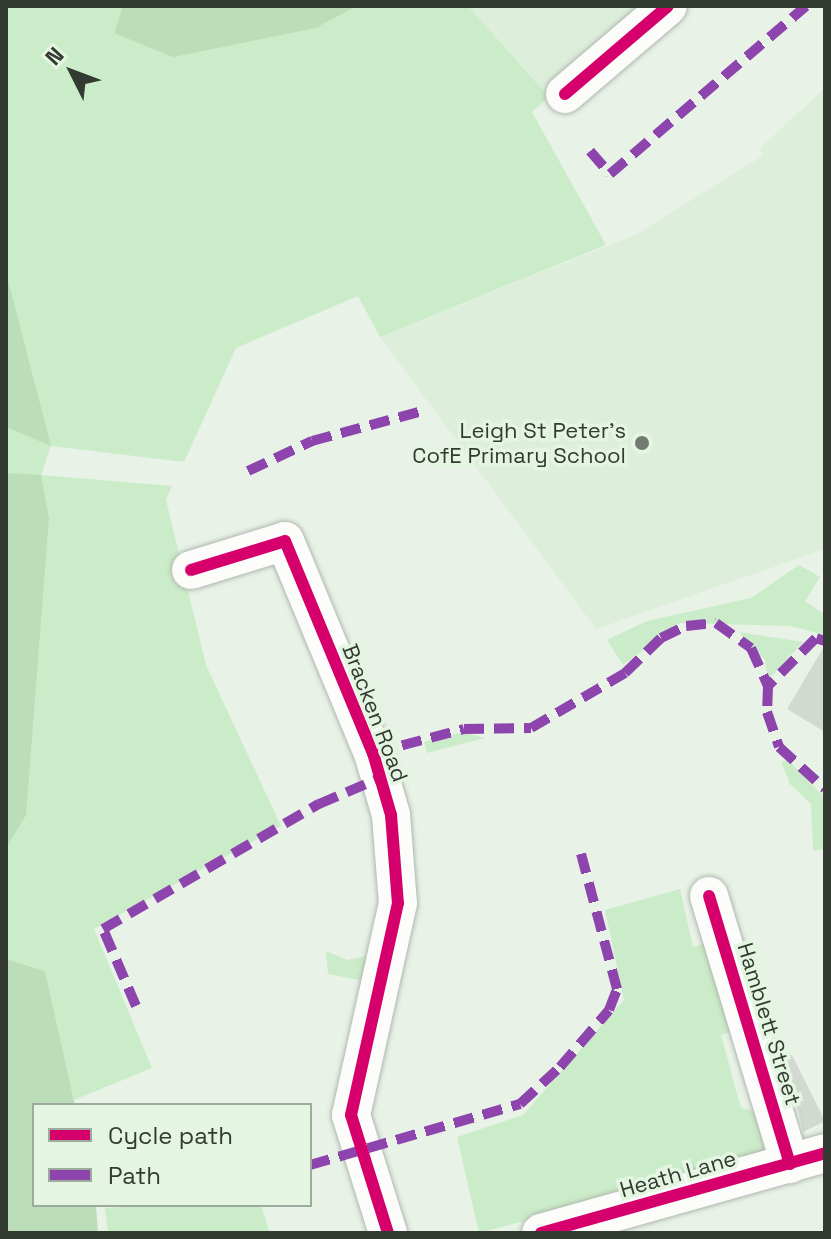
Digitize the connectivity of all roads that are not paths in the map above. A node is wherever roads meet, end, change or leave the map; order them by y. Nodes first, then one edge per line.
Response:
1 (668, 6) edge
2 (565, 94) dead end
3 (191, 570) dead end
4 (709, 896) dead end
5 (807, 1158) edge
6 (388, 1233) edge
7 (541, 1233) edge

1 - 2 street
3 - 6 street, Bracken Road
4 - 5 street, Hamblett Street
5 - 7 street, Heath Lane

